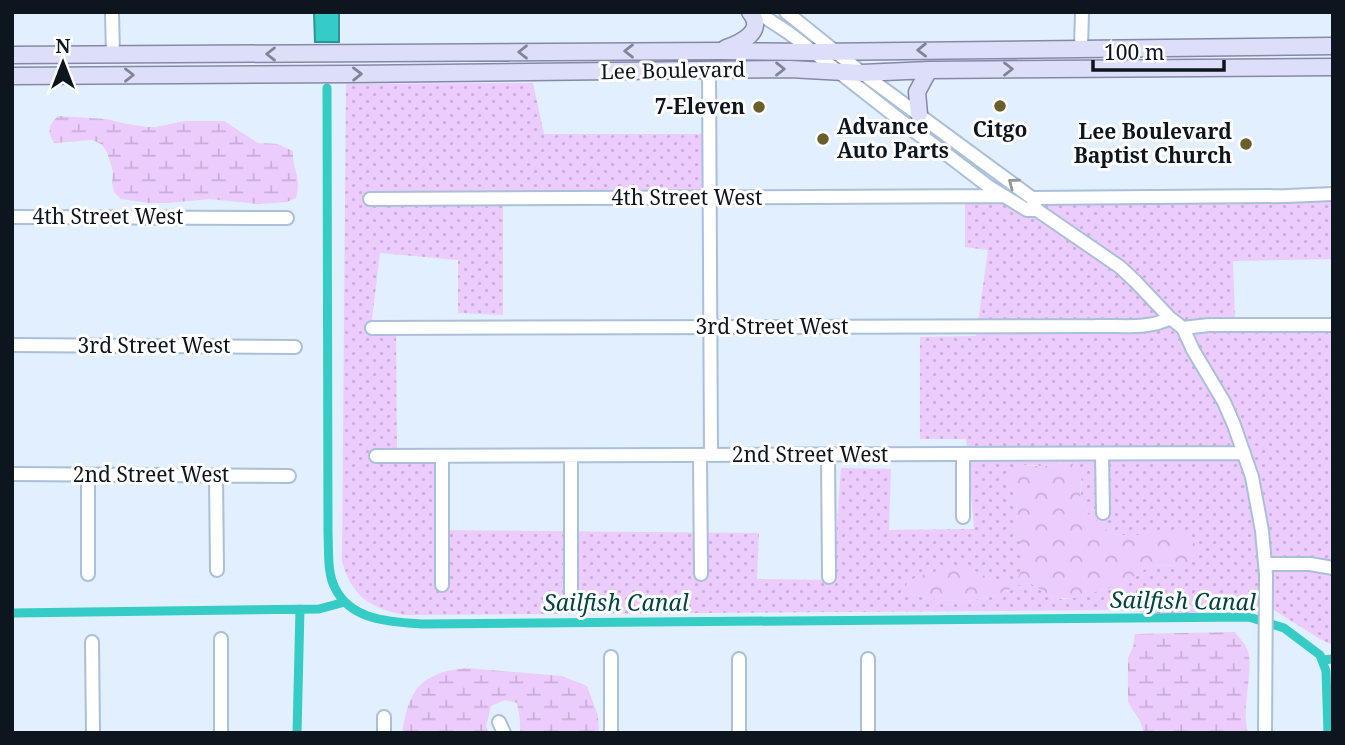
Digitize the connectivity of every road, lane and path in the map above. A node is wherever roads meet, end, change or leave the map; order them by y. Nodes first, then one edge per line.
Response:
1 (113, 12) edge
2 (750, 12) edge
3 (757, 12) edge
4 (786, 12) edge
5 (1082, 12) edge
6 (1276, 46) junction
7 (1333, 46) edge
8 (1081, 48) junction
9 (719, 51) junction
10 (813, 52) junction
11 (836, 52) junction
12 (12, 55) edge
13 (113, 55) junction
14 (1333, 57) edge
15 (12, 66) edge
16 (1295, 67) junction
17 (1333, 67) edge
18 (1137, 68) junction
19 (709, 70) junction
20 (929, 70) junction
21 (838, 72) junction
22 (862, 73) junction
23 (12, 76) edge
24 (919, 114) junction
25 (1333, 194) edge
26 (1003, 196) junction
27 (710, 198) junction
28 (370, 199) dead end
29 (1035, 204) junction
30 (12, 217) edge
31 (287, 218) dead end
32 (1170, 318) junction
33 (1333, 325) edge
34 (710, 327) junction
35 (372, 328) dead end
36 (1183, 328) junction
37 (12, 345) edge
38 (295, 347) dead end
39 (1244, 453) junction
40 (1102, 454) junction
41 (705, 455) junction
42 (963, 455) junction
43 (376, 456) dead end
44 (442, 456) junction
45 (571, 456) junction
46 (828, 456) junction
47 (12, 474) edge
48 (88, 475) junction
49 (216, 476) junction
50 (289, 476) dead end
51 (1103, 513) dead end
52 (963, 517) dead end
53 (1265, 564) junction
54 (1333, 568) edge
55 (217, 570) dead end
56 (88, 574) dead end
57 (701, 574) dead end
58 (830, 577) dead end
59 (442, 585) dead end
60 (571, 594) dead end
61 (220, 639) dead end
62 (92, 642) dead end
63 (611, 657) dead end
64 (739, 659) dead end
65 (868, 659) dead end
66 (384, 717) dead end
67 (93, 733) edge
68 (221, 733) edge
69 (384, 733) edge
70 (611, 733) edge
71 (739, 733) edge
72 (868, 733) edge
73 (1265, 733) edge

1 - 13 street
2 - 9 main road
3 - 10 street
4 - 11 street
5 - 8 street
6 - 7 main road, Lee Boulevard
6 - 8 main road, Lee Boulevard
6 - 18 main road
8 -> 11 main road, Lee Boulevard
9 - 10 main road, Lee Boulevard
9 -> 13 main road, Lee Boulevard
10 - 11 main road, Lee Boulevard
10 - 21 street
11 - 22 street
12 - 13 main road, Lee Boulevard
13 - 15 main road
14 - 16 main road
16 - 17 main road, Lee Boulevard
16 - 18 main road, Lee Boulevard
20 -> 18 main road, Lee Boulevard
19 -> 21 main road, Lee Boulevard
23 -> 19 main road, Lee Boulevard
19 - 27 street
20 - 22 main road, Lee Boulevard
20 - 24 main road
21 - 22 main road, Lee Boulevard
21 - 26 street
22 - 24 street
29 -> 24 street
25 - 29 street
26 - 27 street, 4th Street West
26 - 29 street
27 - 28 street, 4th Street West
27 - 34 street
29 - 32 street
30 - 31 street, 4th Street West
32 - 34 street, 3rd Street West
32 - 36 street
33 - 36 street
34 - 35 street, 3rd Street West
34 - 41 street
36 - 39 street
37 - 38 street, 3rd Street West
39 - 40 street, 2nd Street West
39 - 53 street
40 - 42 street, 2nd Street West
40 - 51 street
41 - 45 street, 2nd Street West
41 - 46 street, 2nd Street West
41 - 57 street
42 - 46 street, 2nd Street West
42 - 52 street
43 - 44 street, 2nd Street West
44 - 45 street, 2nd Street West
44 - 59 street
45 - 60 street
46 - 58 street
47 - 48 street, 2nd Street West
48 - 49 street, 2nd Street West
48 - 56 street
49 - 50 street, 2nd Street West
49 - 55 street
53 - 54 street
53 - 73 street
61 - 68 street
62 - 67 street
63 - 70 street
64 - 71 street
65 - 72 street
66 - 69 street

